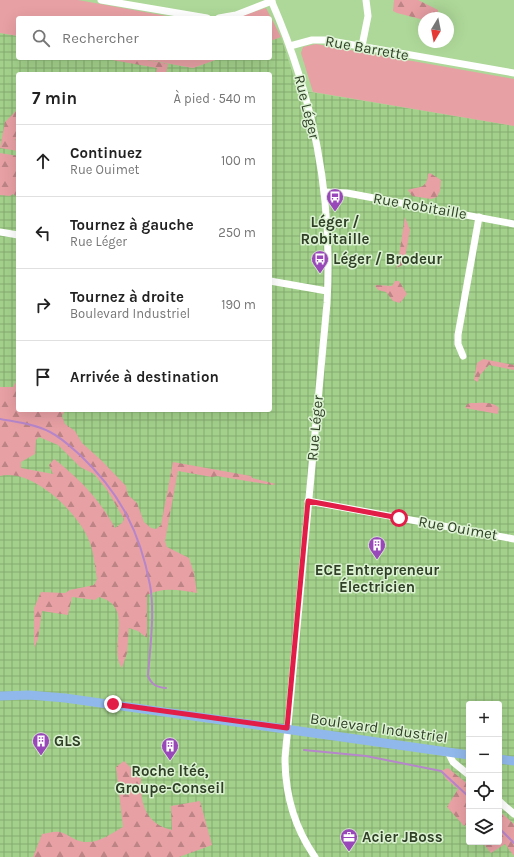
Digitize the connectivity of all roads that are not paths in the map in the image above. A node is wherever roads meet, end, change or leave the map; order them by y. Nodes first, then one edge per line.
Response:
1 (101, 0) edge
2 (272, 0) edge
3 (366, 0) edge
4 (195, 16) edge
5 (230, 16) edge
6 (290, 46) junction
7 (362, 46) junction
8 (514, 73) edge
9 (325, 192) junction
10 (479, 218) junction
11 (514, 224) edge
12 (0, 232) edge
13 (16, 235) edge
14 (272, 280) edge
15 (327, 291) junction
16 (463, 356) dead end
17 (308, 501) junction
18 (514, 539) edge
19 (0, 696) edge
20 (287, 728) junction
21 (448, 752) junction
22 (466, 755) edge
23 (502, 759) edge
24 (514, 761) edge
25 (467, 773) edge
26 (502, 804) edge
27 (514, 814) edge
28 (315, 857) edge

1 - 4 street
2 - 5 street
2 - 6 street, Rue Léger
3 - 7 street
6 - 7 street, Rue Barrette
6 - 9 street, Rue Léger
7 - 8 street, Rue Barrette
9 - 10 street, Rue Robitaille
9 - 15 street, Rue Léger
10 - 11 street, Rue Robitaille
10 - 16 street
12 - 13 street
14 - 15 street
15 - 17 street, Rue Léger
17 - 18 street, Rue Ouimet
17 - 20 street, Rue Léger
19 - 20 main road, Boulevard Industriel
20 - 21 main road, Boulevard Industriel
20 - 28 street, Rue Léger
21 - 22 main road, Boulevard Industriel
21 - 25 street
23 - 24 main road
26 - 27 street

